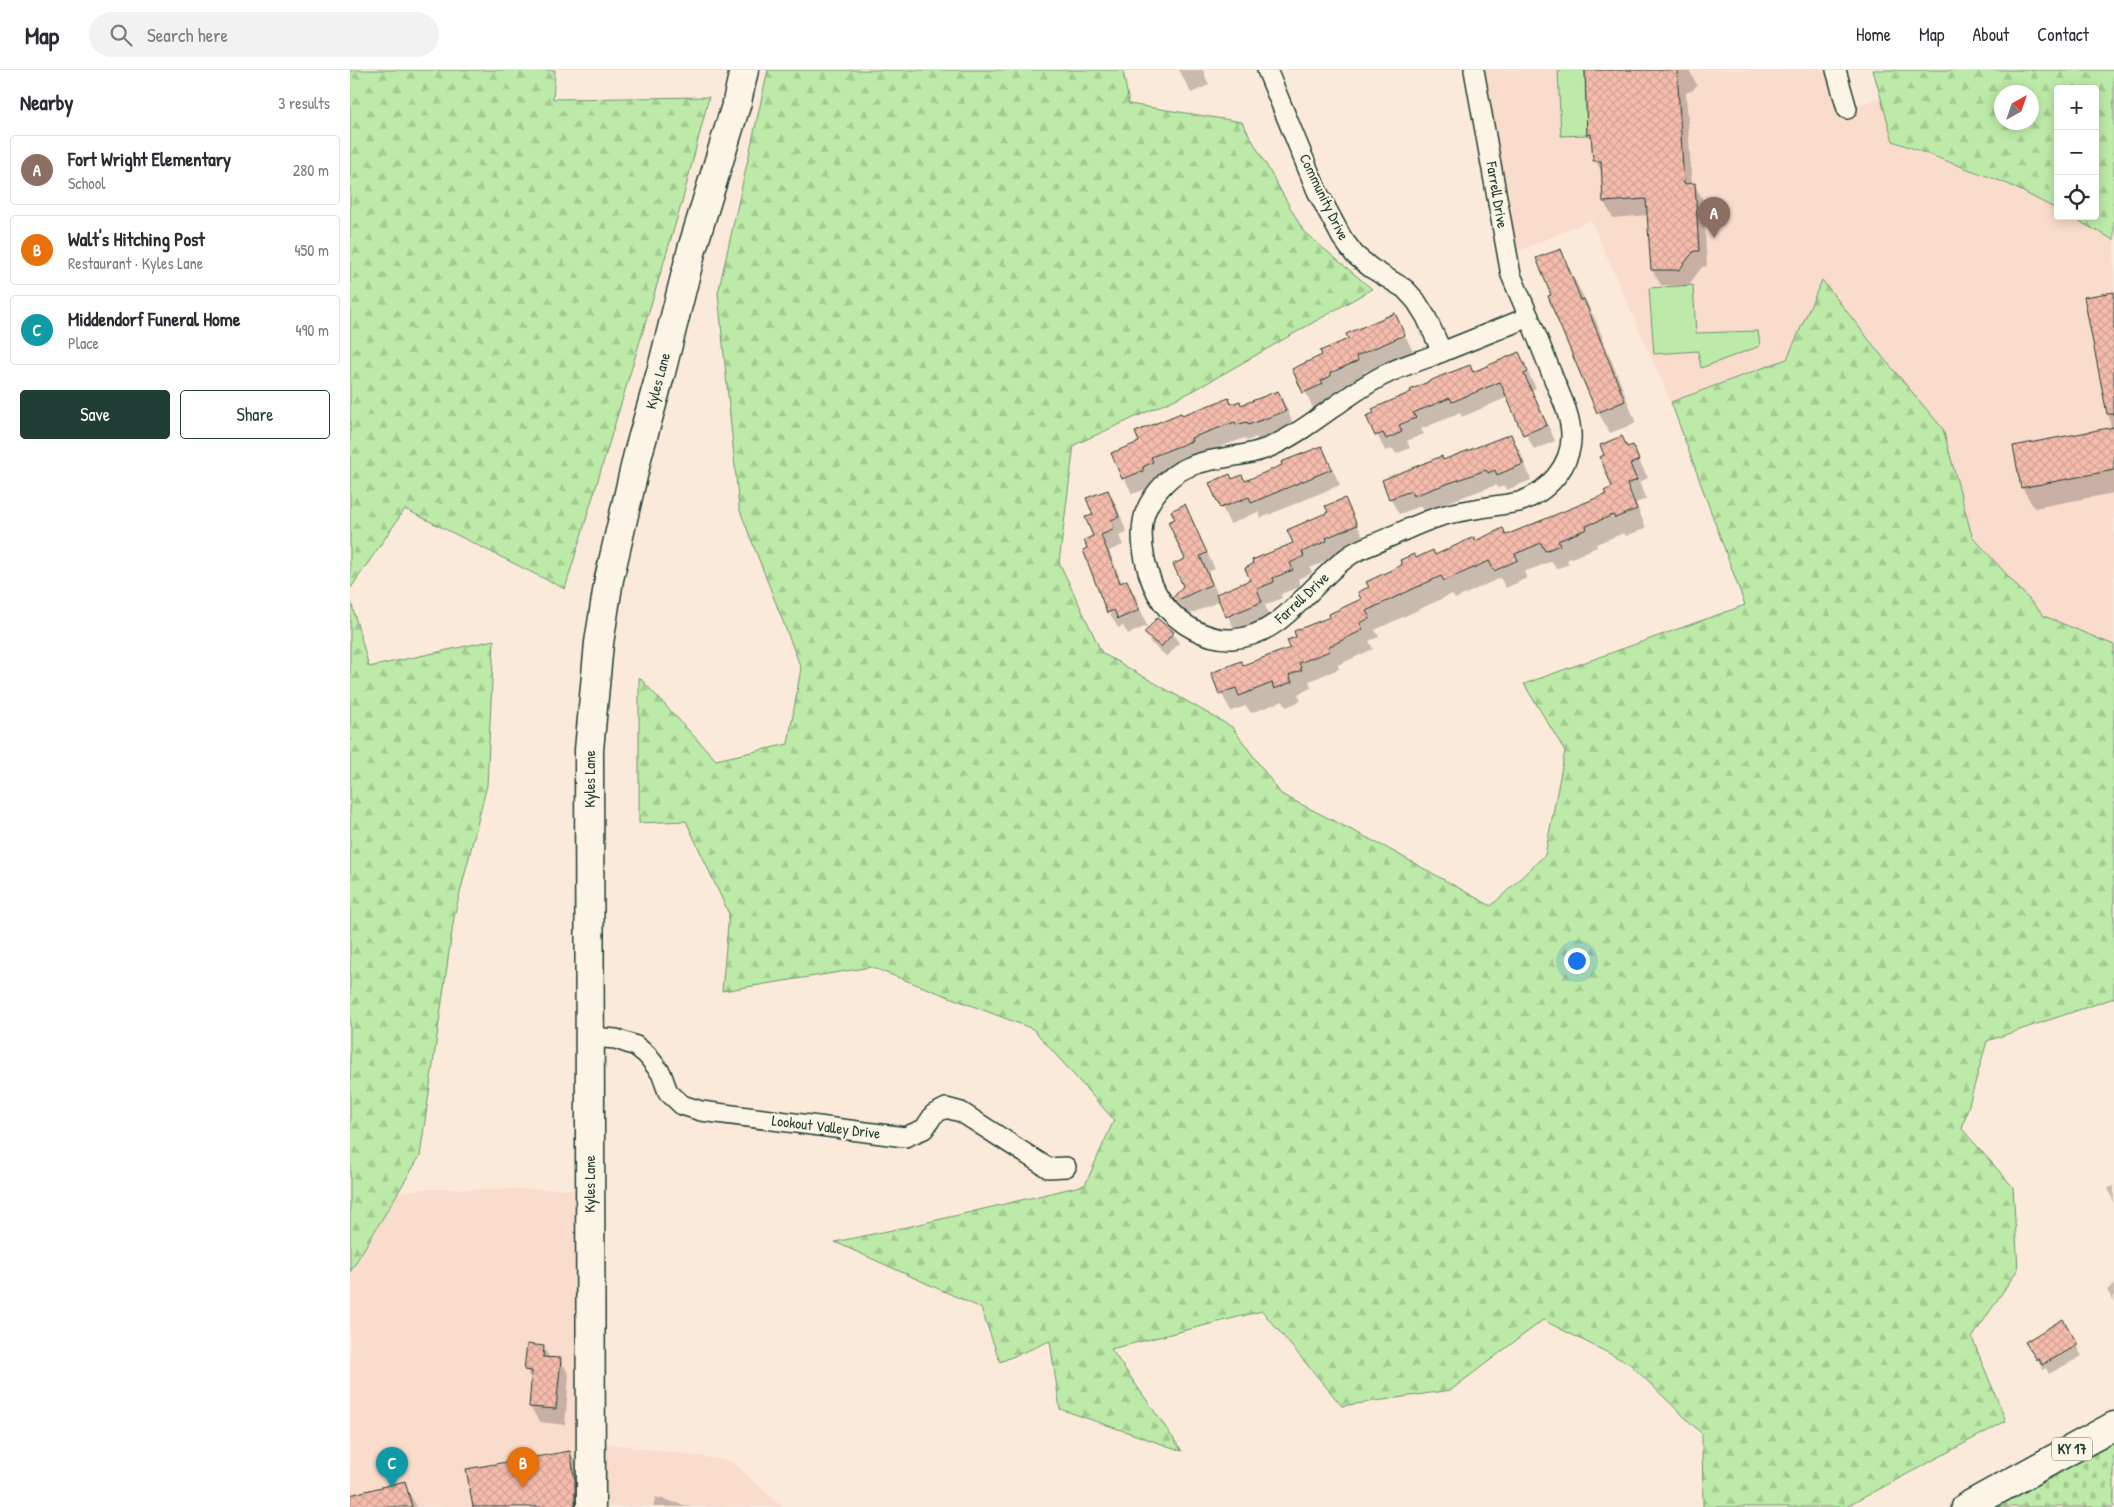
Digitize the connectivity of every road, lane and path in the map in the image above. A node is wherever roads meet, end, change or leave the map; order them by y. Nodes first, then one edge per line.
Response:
1 (744, 70) edge
2 (1267, 70) edge
3 (1474, 70) edge
4 (1836, 70) edge
5 (1847, 109) dead end
6 (1529, 317) junction
7 (1442, 352) junction
8 (591, 1037) junction
9 (1066, 1167) dead end
10 (2114, 1426) edge
11 (591, 1507) edge
12 (1966, 1507) edge

1 - 8 main road, Kyles Lane
2 - 7 street, Community Drive
3 - 6 street, Farrell Drive
4 - 5 street
6 - 7 street, Farrell Drive
6 - 7 street, Farrell Drive
8 - 9 street, Lookout Valley Drive
8 - 11 main road, Kyles Lane
10 - 12 main road, KY 17

